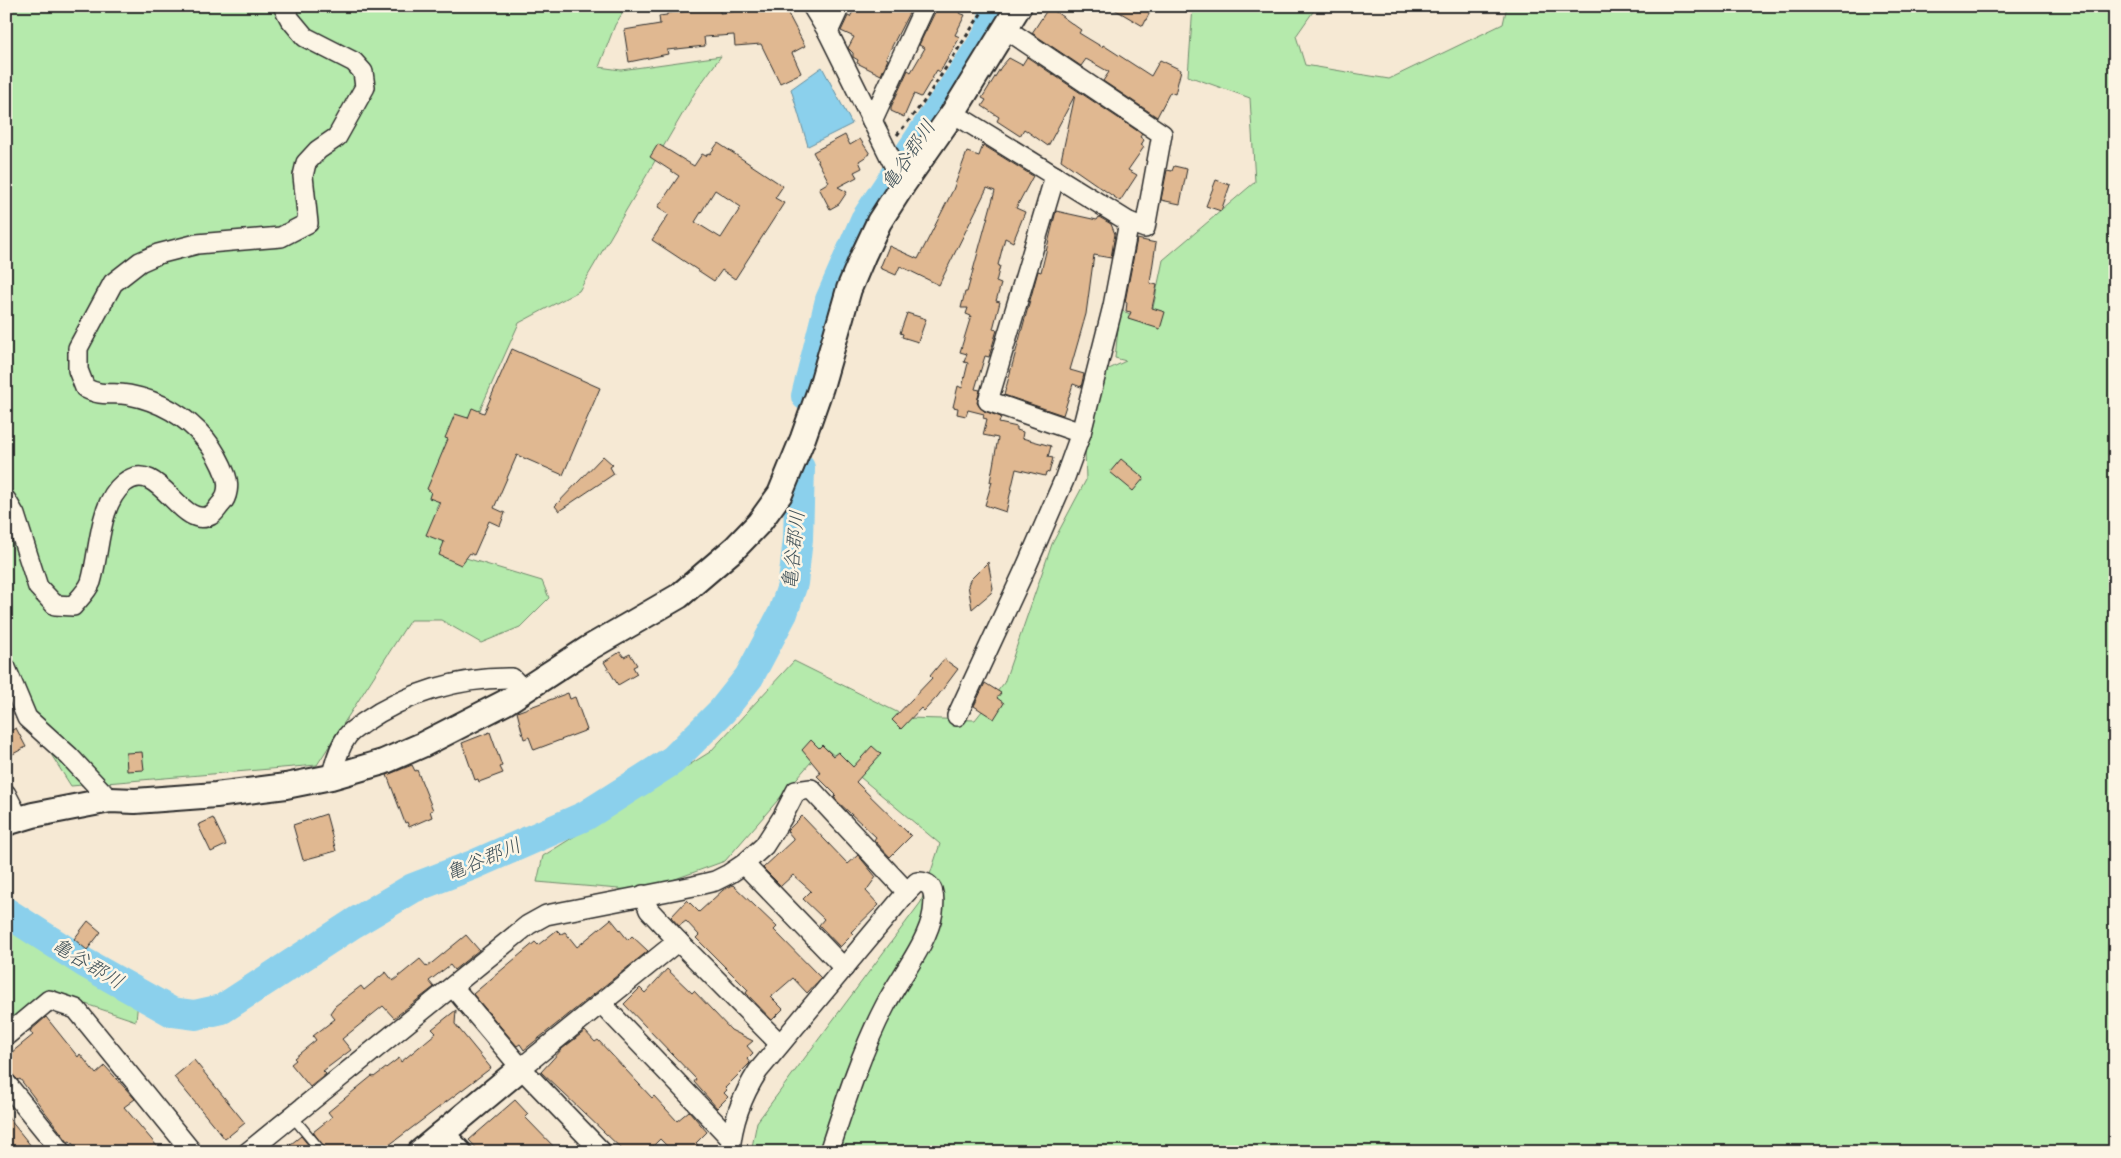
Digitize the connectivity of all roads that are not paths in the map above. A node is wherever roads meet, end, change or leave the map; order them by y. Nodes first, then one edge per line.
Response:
1 (283, 6) edge
2 (812, 6) edge
3 (840, 6) edge
4 (925, 6) edge
5 (1019, 6) edge
6 (1006, 29) junction
7 (828, 32) junction
8 (953, 113) junction
9 (872, 121) junction
10 (895, 166) junction
11 (1055, 176) junction
12 (1129, 222) junction
13 (1081, 433) junction
14 (6, 500) edge
15 (6, 668) edge
16 (524, 691) junction
17 (957, 716) dead end
18 (331, 777) junction
19 (6, 794) edge
20 (110, 800) junction
21 (13, 821) edge
22 (744, 864) junction
23 (906, 892) junction
24 (642, 895) junction
25 (678, 941) junction
26 (844, 968) junction
27 (452, 986) junction
28 (601, 1003) junction
29 (6, 1036) edge
30 (780, 1044) junction
31 (521, 1068) junction
32 (6, 1084) edge
33 (292, 1116) junction
34 (442, 1134) junction
35 (730, 1145) edge
36 (62, 1152) edge
37 (192, 1152) edge
38 (248, 1152) edge
39 (322, 1152) edge
40 (420, 1152) edge
41 (459, 1152) edge
42 (602, 1152) edge
43 (829, 1152) edge

1 - 14 street
2 - 7 street
3 - 7 street
4 - 9 street
5 - 6 street
6 - 8 street
6 - 12 street
7 - 9 street
8 - 10 street
8 - 11 street
9 - 10 street
10 - 16 street
11 - 12 street
11 - 13 street
12 - 13 street
13 - 17 street
15 - 20 street
16 - 18 street
16 - 18 street
18 - 20 street
19 - 21 street
20 - 21 street
22 - 23 street
22 - 24 street
22 - 26 street
23 - 26 street
23 - 43 street
24 - 25 street
24 - 27 street
25 - 28 street
25 - 30 street
26 - 30 street
27 - 31 street
27 - 33 street
28 - 31 street
28 - 35 street
29 - 37 street
30 - 35 street
31 - 34 street
31 - 42 street
32 - 36 street
33 - 38 street
33 - 39 lane
34 - 40 street
34 - 41 street

